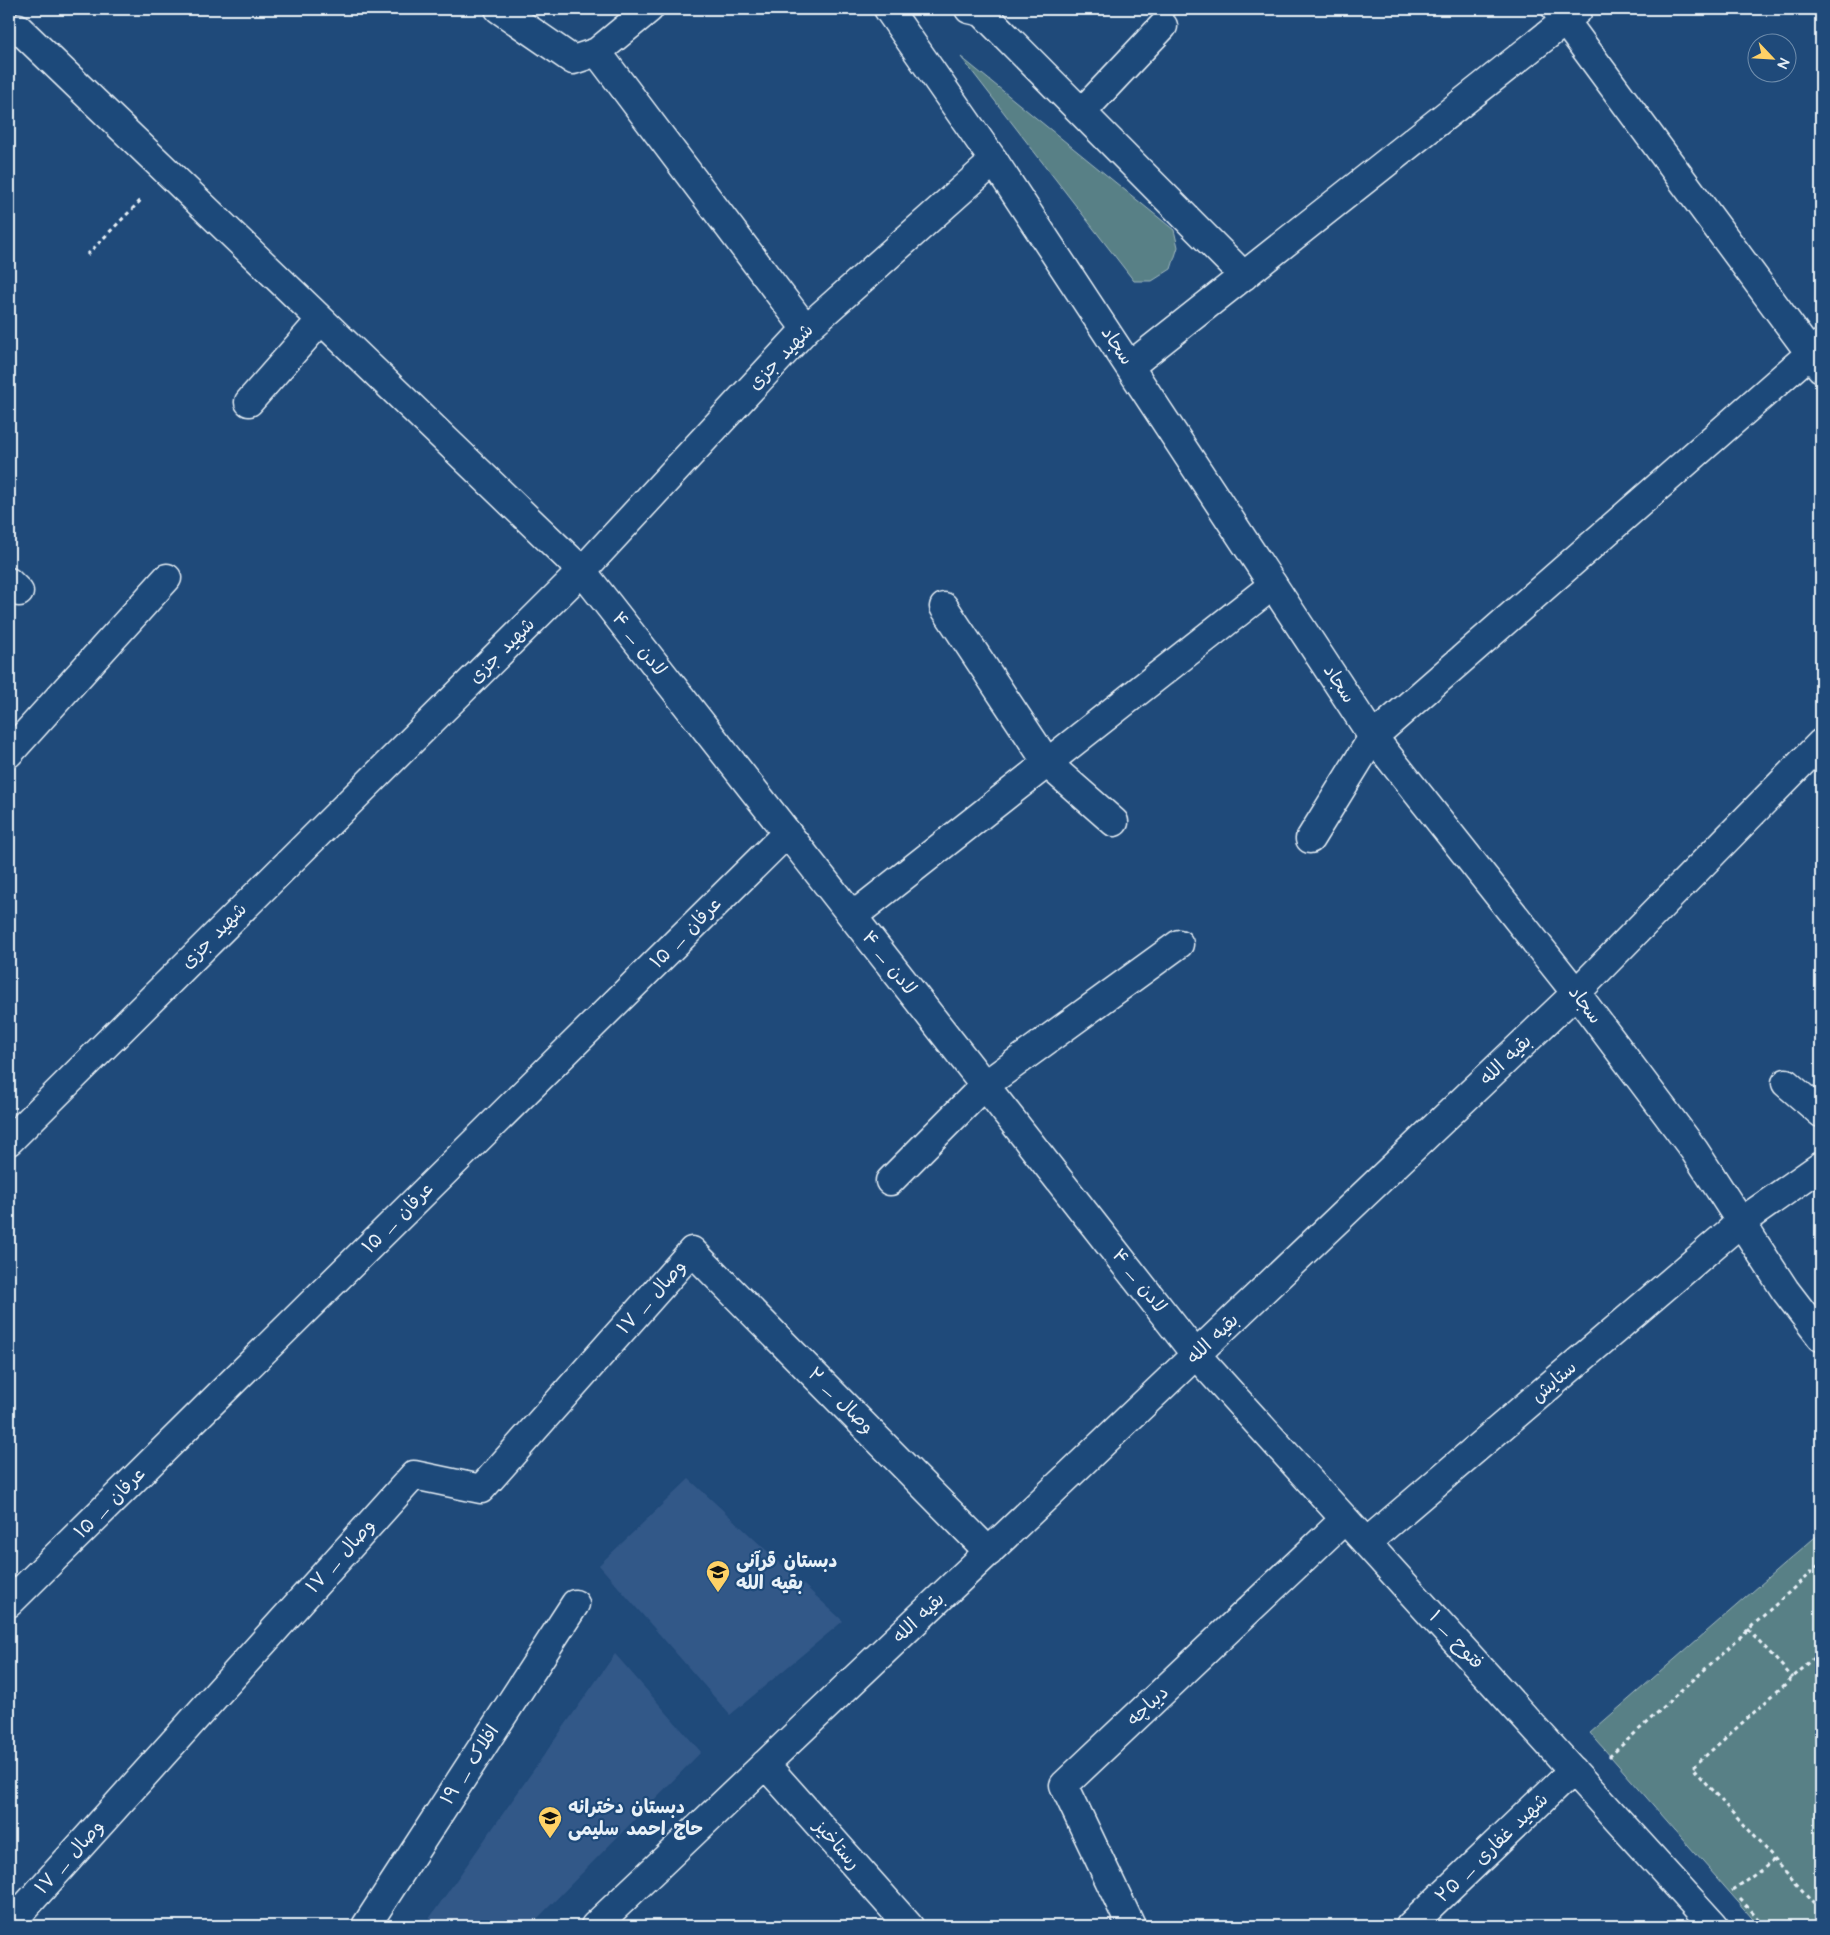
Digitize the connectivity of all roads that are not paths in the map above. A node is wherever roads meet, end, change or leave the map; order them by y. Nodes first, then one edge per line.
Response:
1 (499, 9) edge
2 (649, 9) edge
3 (888, 9) edge
4 (969, 9) edge
5 (1567, 13) edge
6 (20, 26) edge
7 (1163, 26) dead end
8 (597, 52) junction
9 (1082, 112) junction
10 (994, 161) junction
11 (1244, 276) junction
12 (321, 320) junction
13 (806, 329) junction
14 (1818, 355) edge
15 (1130, 366) junction
16 (249, 402) dead end
17 (582, 571) junction
18 (168, 578) dead end
19 (1273, 585) junction
20 (944, 607) dead end
21 (1373, 737) junction
22 (1821, 743) edge
23 (9, 753) edge
24 (1048, 764) junction
25 (1114, 822) dead end
26 (787, 833) junction
27 (1310, 839) dead end
28 (853, 916) junction
29 (1179, 944) dead end
30 (1576, 993) junction
31 (1786, 1083) dead end
32 (985, 1085) junction
33 (1821, 1114) edge
34 (9, 1141) edge
35 (1821, 1166) edge
36 (890, 1181) dead end
37 (1741, 1222) junction
38 (692, 1251) joint
39 (1821, 1337) edge
40 (1196, 1355) junction
41 (1345, 1519) junction
42 (1367, 1542) junction
43 (989, 1552) junction
44 (9, 1603) edge
45 (575, 1604) dead end
46 (765, 1764) junction
47 (1573, 1770) junction
48 (9, 1925) edge
49 (366, 1926) edge
50 (595, 1926) edge
51 (909, 1926) edge
52 (1131, 1926) edge
53 (1410, 1926) edge
54 (1714, 1926) edge

1 - 8 street
2 - 8 street
3 - 10 street, سجاد
4 - 9 street
5 - 11 street
5 - 14 street
6 - 12 street, لادن _ ۴
7 - 9 street
8 - 13 street
9 - 11 street
10 - 13 street, شهید جزی
10 - 15 street, سجاد
11 - 15 street
12 - 16 street
12 - 17 street, لادن _ ۴
13 - 17 street, شهید جزی
14 - 21 street
15 - 19 street, سجاد
17 - 26 street, لادن _ ۴
17 - 34 street, شهید جزی
18 - 23 street
19 - 21 street, سجاد
19 - 24 street
20 - 24 street
21 - 27 street
21 - 30 street, سجاد
22 - 30 street, بقیه الله
24 - 25 street
24 - 28 street
26 - 28 street, لادن _ ۴
26 - 44 street, عرفان _ ۱۵
28 - 32 street, لادن _ ۴
29 - 32 street
30 - 37 street, سجاد
30 - 40 street, بقیه الله
31 - 33 street
32 - 36 street
32 - 40 street, لادن _ ۴
35 - 37 street, ستایش
37 - 39 street, سجاد
37 - 42 street, ستایش
38 - 43 street, وصال _ ۲
38 - 48 street, وصال _ ۱۷
40 - 41 street, فتوح _ ۱
40 - 43 street, بقیه الله
41 - 42 street, فتوح _ ۱
41 - 52 street, دیباچه
42 - 47 street, فتوح _ ۱
43 - 46 street, بقیه الله
45 - 49 street, افلاک _ ۱۹
46 - 50 street, بقیه الله
46 - 51 street, رستاخیز
47 - 53 street, شهید غفاری _ ۲۵
47 - 54 street, فتوح _ ۱

